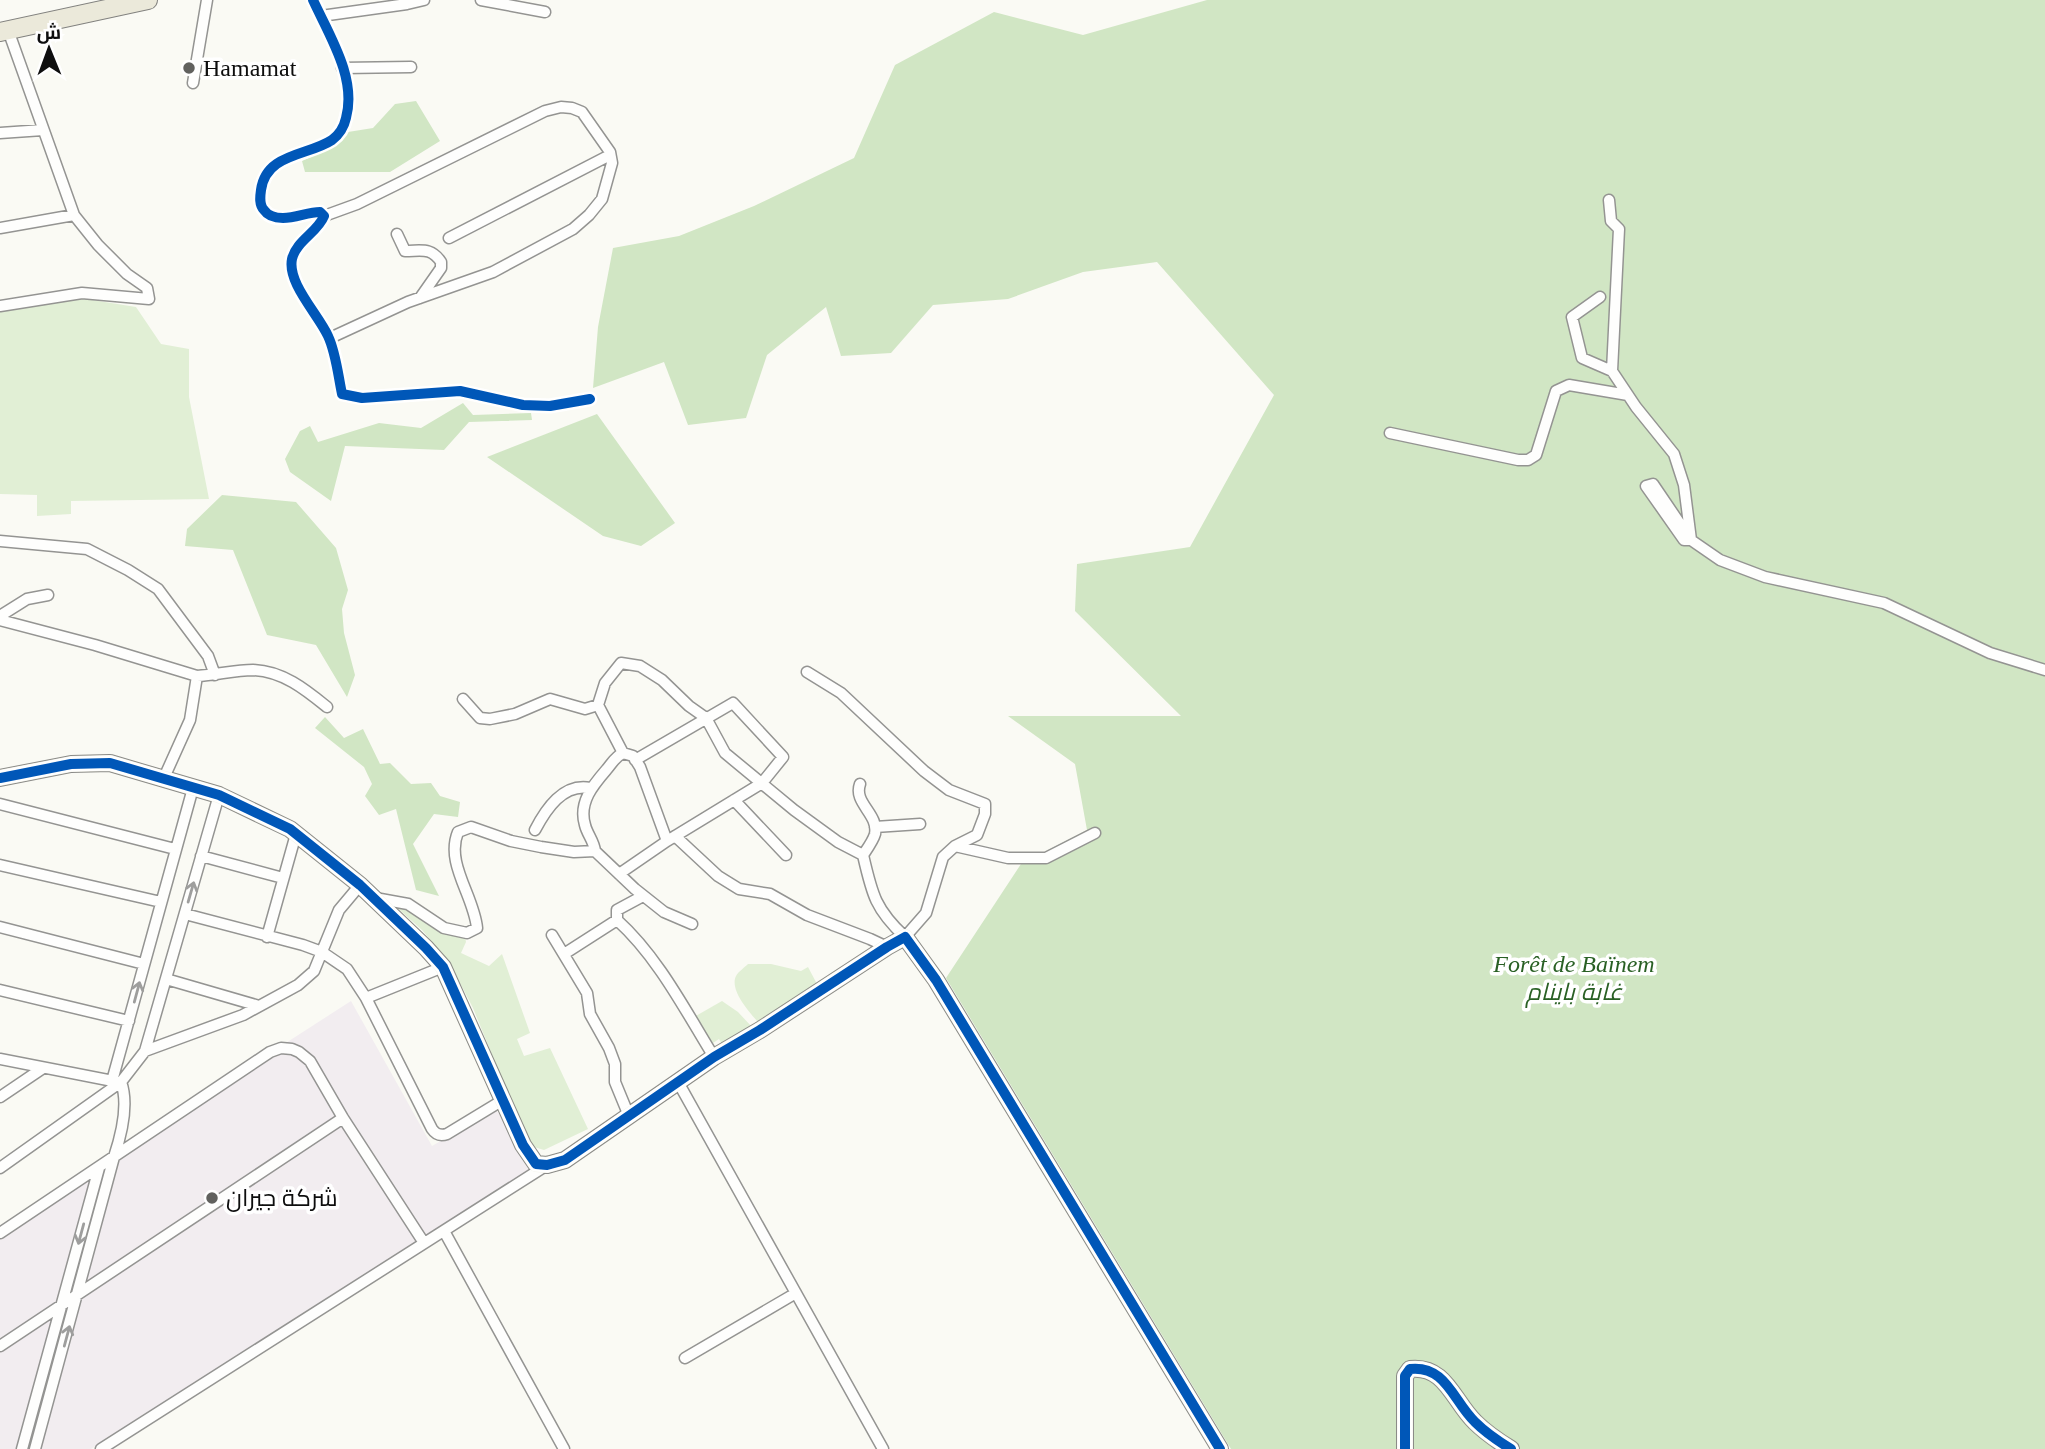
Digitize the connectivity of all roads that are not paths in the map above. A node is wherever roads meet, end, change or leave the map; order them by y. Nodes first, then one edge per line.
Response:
1 (148, 0) edge
2 (207, 0) edge
3 (313, 0) edge
4 (424, 0) edge
5 (481, 0) edge
6 (545, 12) dead end
7 (321, 16) junction
8 (4, 31) edge
9 (411, 67) dead end
10 (342, 68) junction
11 (193, 83) dead end
12 (43, 130) junction
13 (0, 134) edge
14 (610, 155) junction
15 (1609, 200) dead end
16 (74, 215) junction
17 (324, 216) junction
18 (0, 228) edge
19 (397, 234) dead end
20 (449, 238) dead end
21 (1600, 296) dead end
22 (419, 298) junction
23 (0, 306) edge
24 (330, 338) junction
25 (1612, 371) junction
26 (1628, 395) junction
27 (590, 399) dead end
28 (1390, 433) dead end
29 (1691, 540) junction
30 (0, 541) edge
31 (48, 595) dead end
32 (0, 618) edge
33 (2045, 670) edge
34 (807, 671) dead end
35 (215, 675) junction
36 (197, 676) junction
37 (463, 699) dead end
38 (598, 705) junction
39 (327, 707) dead end
40 (706, 718) junction
41 (623, 753) junction
42 (635, 760) junction
43 (0, 778) edge
44 (163, 780) junction
45 (762, 783) junction
46 (860, 784) dead end
47 (193, 788) junction
48 (590, 788) junction
49 (219, 795) junction
50 (734, 800) junction
51 (0, 804) edge
52 (919, 824) dead end
53 (874, 827) junction
54 (535, 830) dead end
55 (1095, 833) dead end
56 (296, 834) junction
57 (671, 838) junction
58 (955, 846) junction
59 (175, 849) junction
60 (595, 851) junction
61 (786, 855) dead end
62 (863, 855) junction
63 (201, 856) junction
64 (0, 865) edge
65 (619, 874) junction
66 (283, 878) junction
67 (360, 885) junction
68 (643, 896) junction
69 (372, 897) junction
70 (161, 902) junction
71 (184, 914) junction
72 (617, 920) junction
73 (692, 924) dead end
74 (0, 927) edge
75 (552, 935) dead end
76 (267, 937) junction
77 (905, 937) junction
78 (887, 947) junction
79 (322, 952) junction
80 (564, 954) junction
81 (144, 964) junction
82 (443, 967) junction
83 (166, 979) junction
84 (0, 990) edge
85 (366, 998) junction
86 (258, 1006) junction
87 (129, 1021) junction
88 (145, 1051) junction
89 (714, 1057) junction
90 (0, 1059) edge
91 (43, 1068) junction
92 (117, 1082) junction
93 (678, 1082) junction
94 (0, 1097) edge
95 (503, 1100) junction
96 (629, 1115) junction
97 (343, 1118) junction
98 (114, 1157) junction
99 (547, 1166) junction
100 (0, 1168) edge
101 (99, 1168) junction
102 (444, 1231) junction
103 (0, 1233) edge
104 (424, 1243) junction
105 (67, 1285) junction
106 (796, 1293) junction
107 (75, 1296) junction
108 (62, 1305) junction
109 (0, 1346) edge
110 (685, 1358) dead end
111 (45, 1364) junction
112 (56, 1376) junction
113 (22, 1449) edge
114 (36, 1449) edge
115 (101, 1449) edge
116 (564, 1449) edge
117 (883, 1449) edge
118 (1220, 1449) edge
119 (1405, 1449) edge
120 (1511, 1449) edge

1 - 8 main road
2 - 11 street
3 - 7 street
4 - 7 street
5 - 6 street
7 - 10 street
8 - 12 street
9 - 10 street
10 - 17 street
12 - 13 street
12 - 16 street
14 - 17 street
14 - 20 street
14 - 22 street
15 - 25 street
16 - 18 street
16 - 23 street
17 - 24 street
19 - 22 street
21 - 25 street
22 - 24 street
24 - 27 street
25 - 26 street
26 - 28 street
26 - 29 street
29 - 29 street
29 - 33 street
30 - 35 street
31 - 32 street
32 - 36 street
34 - 58 street
35 - 36 street
35 - 39 street
36 - 44 street
37 - 38 street
38 - 40 street
38 - 41 street
40 - 42 street
40 - 45 street
40 - 45 street
41 - 42 street
41 - 48 street
42 - 57 street
43 - 44 street
44 - 47 street
45 - 50 street
45 - 62 street
46 - 53 street
47 - 49 street
47 - 59 street
48 - 54 street
48 - 60 street
49 - 56 street
49 - 63 street
50 - 57 street
50 - 61 street
51 - 59 street
52 - 53 street
53 - 62 street
55 - 58 street
56 - 66 street
56 - 67 street
57 - 65 street
57 - 78 street
58 - 77 street
59 - 70 street
60 - 65 street
60 - 69 street
62 - 77 street
63 - 66 street
71 -> 63 street
64 - 70 street
65 - 68 street
66 - 76 street
67 - 69 street
67 - 79 street
68 - 72 street
68 - 73 street
69 - 82 street
70 - 81 street
71 - 76 street
71 - 83 street
72 - 80 street
72 - 89 street
74 - 81 street
75 - 80 street
76 - 79 street
77 - 78 street
77 - 118 street
78 - 89 street
79 - 85 street
79 - 86 street
80 - 96 street
87 -> 81 street
82 - 85 street
82 - 95 street
83 - 86 street
83 - 88 street
84 - 87 street
85 - 95 street
86 - 88 street
87 - 92 street
88 - 92 street
89 - 93 street
90 - 91 street
91 - 92 street
91 - 94 street
92 - 98 street
92 - 100 street
93 - 96 street
93 - 106 street
95 - 99 street
96 - 99 street
97 - 98 street
97 - 104 street
97 - 107 street
98 - 101 street
98 - 107 street
99 - 102 street
101 - 103 street
101 -> 105 street
102 - 104 street
102 - 116 street
104 - 115 street
105 - 107 street
105 - 108 street
106 - 110 street
106 - 117 street
107 - 108 street
112 -> 107 street
108 - 109 street
108 - 111 street
111 - 112 street
111 - 113 street
112 - 114 street
119 - 120 street

